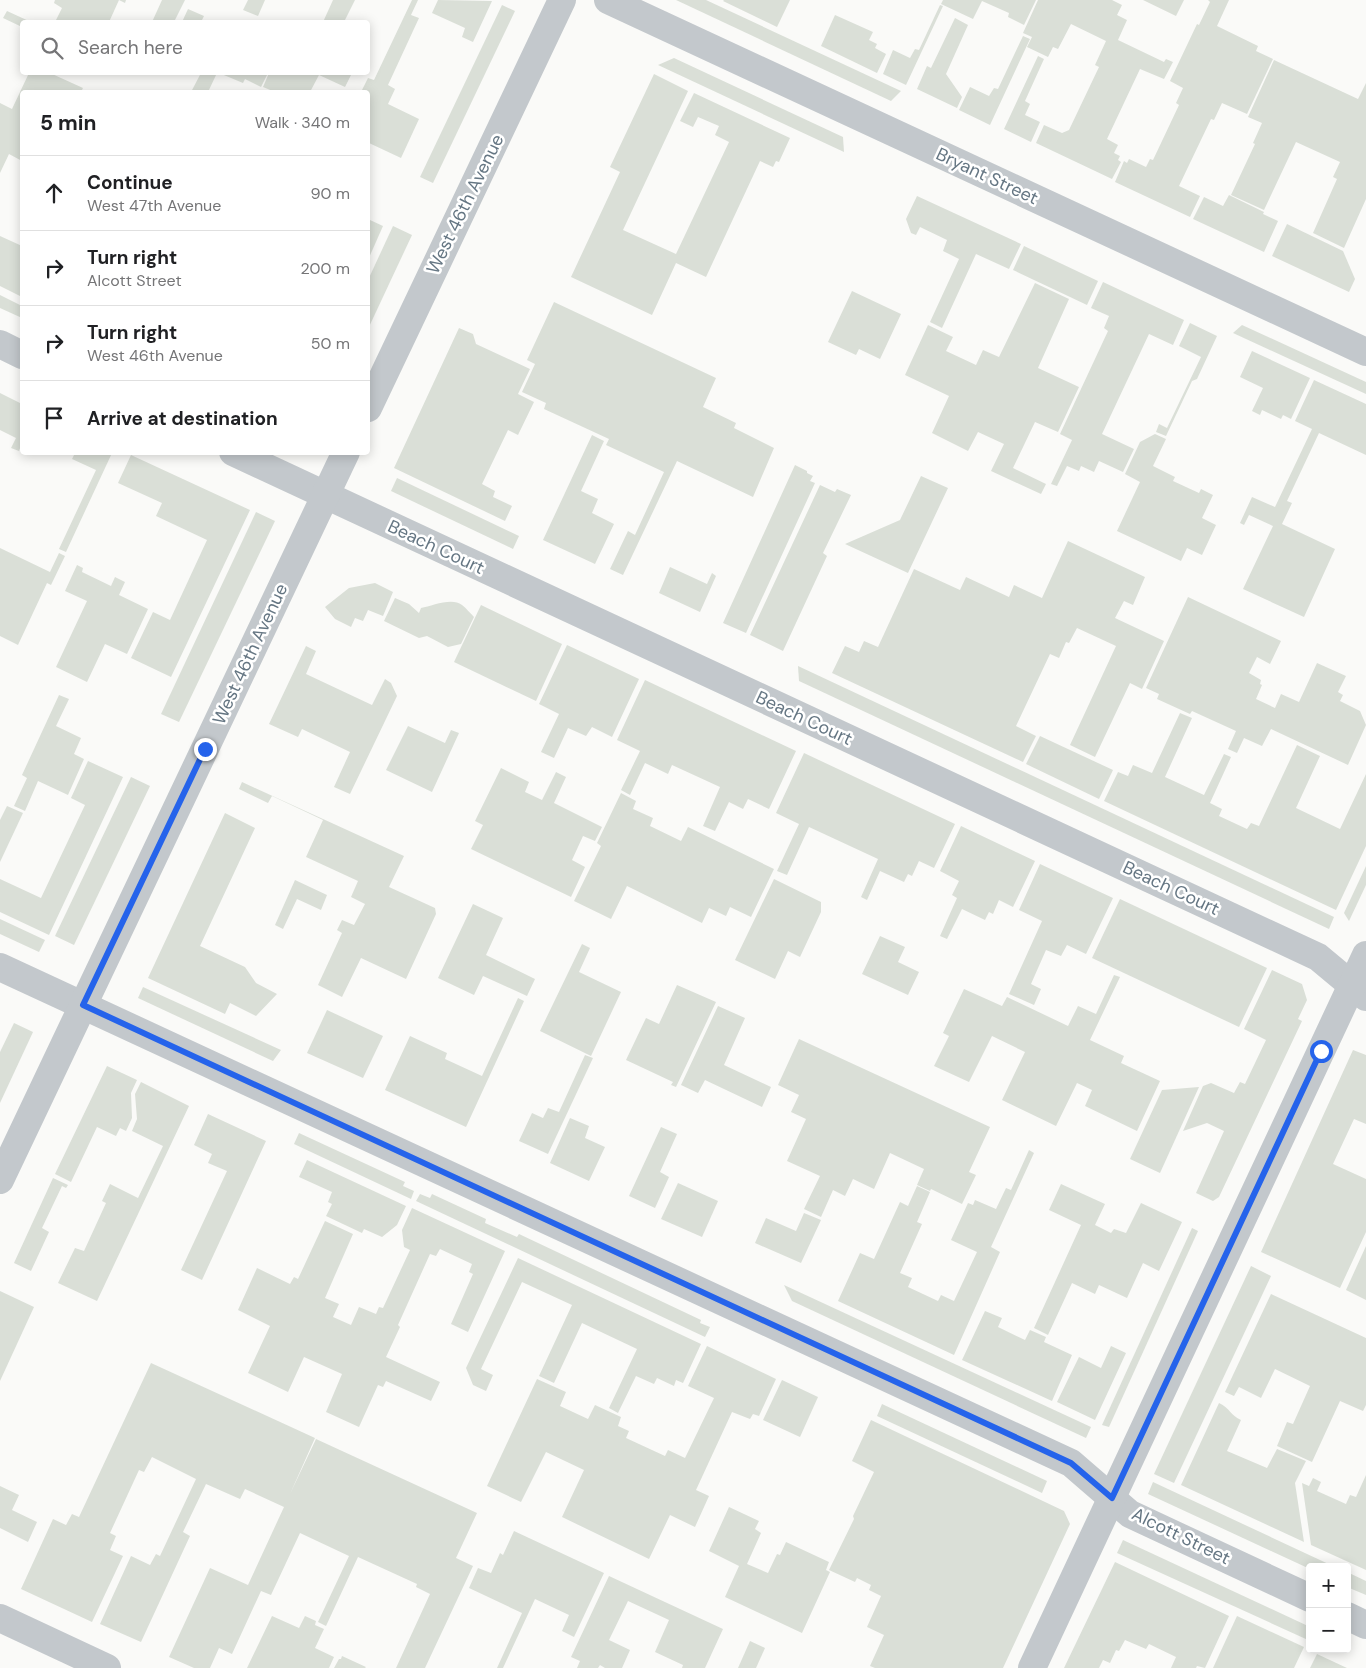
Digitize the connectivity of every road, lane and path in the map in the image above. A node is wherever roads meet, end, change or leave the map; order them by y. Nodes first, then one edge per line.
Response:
1 (562, 0) edge
2 (608, 0) edge
3 (0, 344) edge
4 (1366, 352) edge
5 (20, 354) edge
6 (370, 404) edge
7 (239, 455) edge
8 (345, 455) edge
9 (326, 496) junction
10 (1366, 955) edge
11 (0, 967) edge
12 (1359, 991) edge
13 (83, 1005) junction
14 (0, 1180) edge
15 (1112, 1498) junction
16 (1306, 1596) edge
17 (0, 1618) edge
18 (1351, 1618) edge
19 (1366, 1625) edge
20 (108, 1668) edge
21 (1032, 1668) edge

1 - 6 street, West 46th Avenue
2 - 4 street, Bryant Street
3 - 5 street
7 - 9 street, Beach Court
8 - 9 street, West 46th Avenue
9 - 12 street, Beach Court
9 - 13 street, West 46th Avenue
10 - 12 street
11 - 13 street, Alcott Street
12 - 15 street
13 - 14 street, West 46th Avenue
13 - 15 street, Alcott Street
15 - 16 street, Alcott Street
15 - 21 street
17 - 20 street
18 - 19 street

